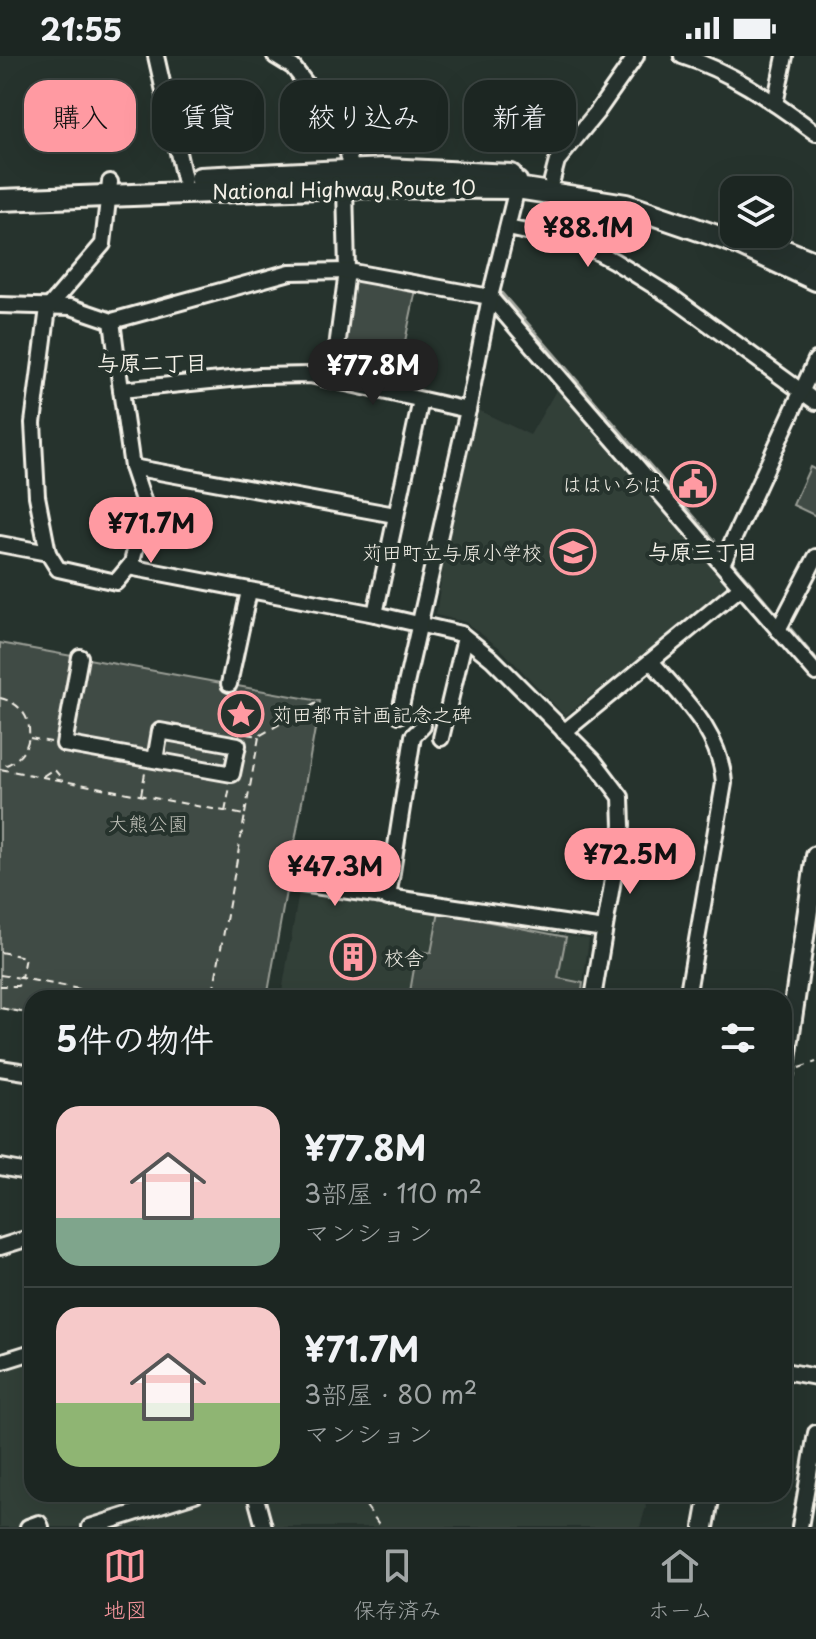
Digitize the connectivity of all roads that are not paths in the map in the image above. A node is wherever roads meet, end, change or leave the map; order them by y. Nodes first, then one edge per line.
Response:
1 (156, 56) edge
2 (275, 56) edge
3 (636, 56) edge
4 (682, 56) edge
5 (785, 56) edge
6 (775, 104) junction
7 (816, 133) edge
8 (184, 179) junction
9 (348, 179) junction
10 (552, 180) junction
11 (519, 182) junction
12 (0, 189) edge
13 (109, 189) junction
14 (0, 200) edge
15 (720, 225) edge
16 (508, 228) junction
17 (772, 248) edge
18 (347, 271) junction
19 (813, 271) edge
20 (490, 297) junction
21 (0, 305) edge
22 (48, 308) junction
23 (112, 321) junction
24 (816, 360) edge
25 (333, 378) junction
26 (121, 390) junction
27 (802, 390) junction
28 (421, 400) junction
29 (816, 402) edge
30 (468, 410) junction
31 (132, 467) junction
32 (395, 515) junction
33 (0, 544) edge
34 (48, 553) junction
35 (816, 557) edge
36 (722, 564) junction
37 (129, 567) junction
38 (741, 587) junction
39 (249, 591) junction
40 (375, 614) junction
41 (420, 625) junction
42 (778, 630) junction
43 (465, 638) junction
44 (80, 657) dead end
45 (651, 661) junction
46 (816, 673) edge
47 (229, 684) dead end
48 (399, 715) dead end
49 (423, 726) dead end
50 (564, 732) junction
51 (441, 738) dead end
52 (155, 760) junction
53 (816, 856) edge
54 (288, 882) dead end
55 (388, 898) junction
56 (604, 929) junction
57 (594, 990) edge
58 (688, 990) edge
59 (792, 1047) edge
60 (0, 1069) edge
61 (24, 1072) edge
62 (0, 1167) edge
63 (24, 1172) edge
64 (24, 1240) edge
65 (0, 1247) edge
66 (24, 1354) edge
67 (0, 1362) edge
68 (792, 1372) edge
69 (816, 1377) edge
70 (816, 1433) edge
71 (170, 1502) edge
72 (257, 1502) edge
73 (709, 1502) edge
74 (28, 1527) edge
75 (41, 1527) edge
76 (90, 1527) edge
77 (264, 1527) edge
78 (704, 1527) edge
79 (800, 1527) edge

1 - 8 street
2 - 9 street
3 - 10 street
4 - 6 street
5 - 6 street
6 - 7 street
8 - 9 highway, National Highway Route 10
8 - 13 highway, National Highway Route 10
9 - 11 highway, National Highway Route 10
9 - 13 highway, National Highway Route 10
9 - 18 street
10 - 11 highway, National Highway Route 10
10 - 15 highway, National Highway Route 10
11 - 16 street
11 - 19 highway, National Highway Route 10
12 - 13 highway, National Highway Route 10
13 - 14 highway, National Highway Route 10
13 - 22 street
16 - 20 street
16 - 27 street
17 - 19 highway, National Highway Route 10
18 - 20 street
18 - 23 street
18 - 25 street
20 - 30 street
20 - 36 street
21 - 22 street
22 - 23 street
22 - 34 street
23 - 26 street
24 - 27 street
25 - 26 street
25 - 28 street
26 - 31 street
27 - 29 street
27 - 36 street
28 - 30 street
28 - 32 street
30 - 41 street
31 - 32 street
31 - 37 street
32 - 40 street
33 - 34 street
34 - 37 street
35 - 42 street
36 - 38 street
37 - 39 street
38 - 42 street
38 - 45 street
39 - 40 street
39 - 47 street
40 - 41 street
41 - 43 street
41 - 48 street
42 - 46 street
43 - 50 street
43 - 51 street
44 - 52 street
45 - 50 street
45 - 58 street
49 - 55 street
50 - 56 street
52 - 52 street
53 - 59 main road
54 - 55 street
55 - 56 street
56 - 57 street
60 - 61 street
62 - 63 street
64 - 65 street
66 - 67 street
68 - 69 street
70 - 79 street
71 - 76 street
72 - 77 street
73 - 78 main road
74 - 75 street

